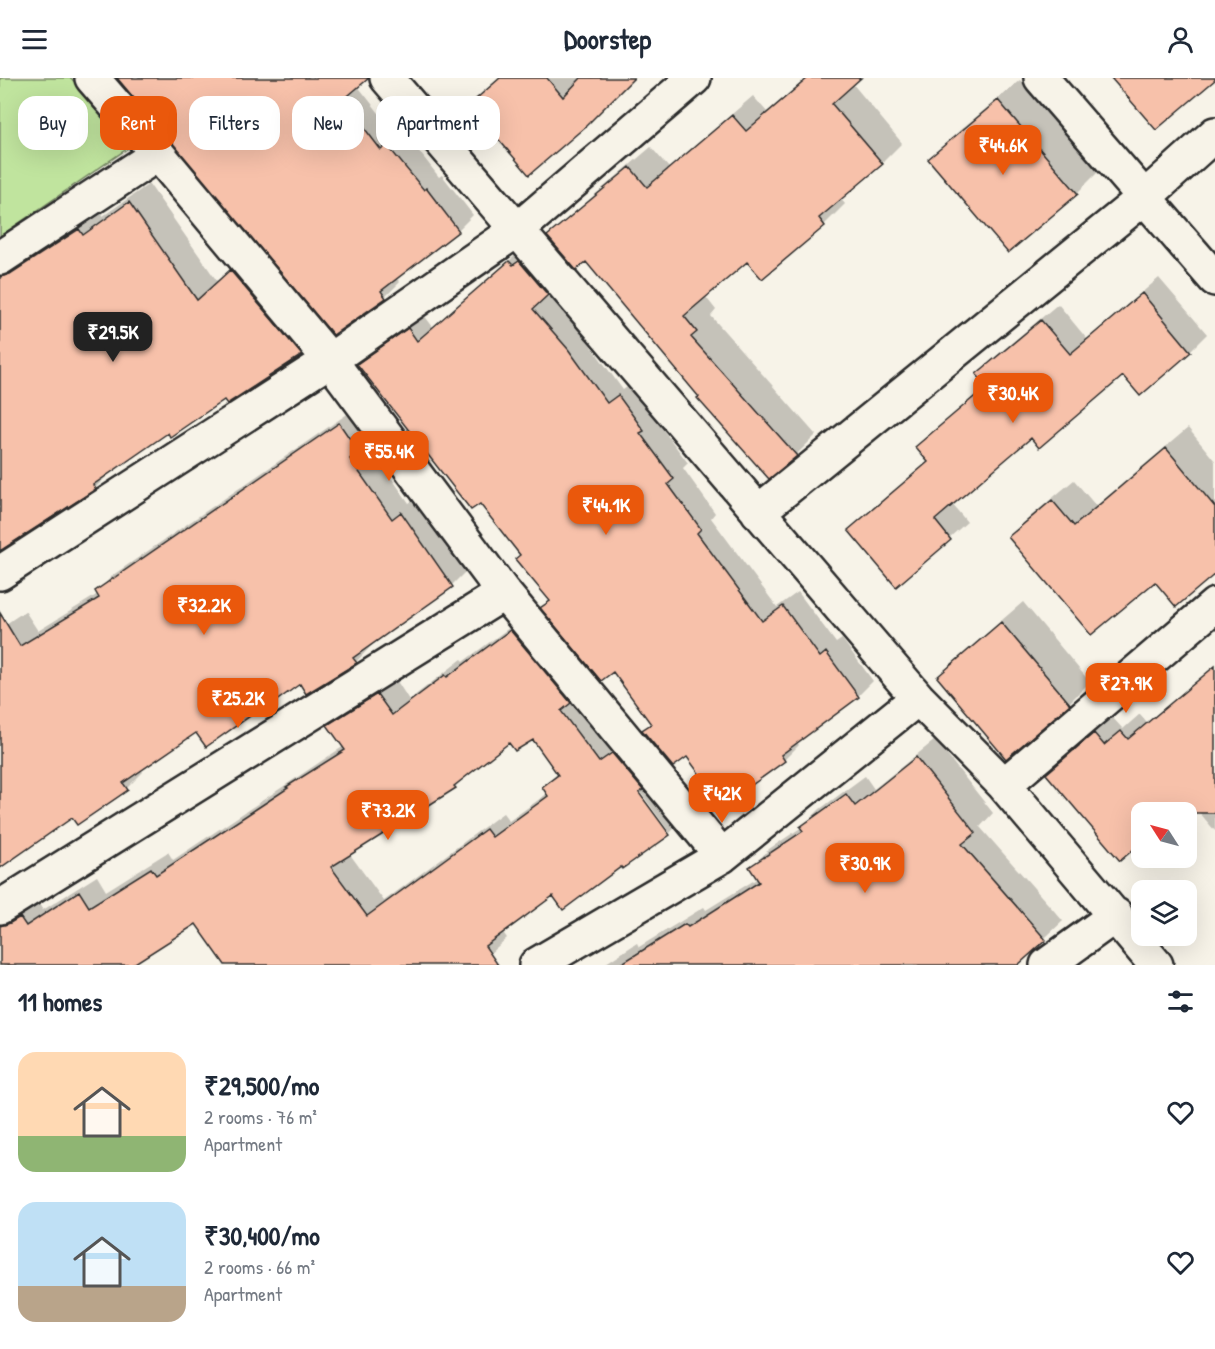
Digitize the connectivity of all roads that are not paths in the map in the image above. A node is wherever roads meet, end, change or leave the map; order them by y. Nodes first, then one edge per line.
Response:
1 (92, 78) edge
2 (387, 78) edge
3 (694, 78) edge
4 (1041, 78) edge
5 (1215, 134) edge
6 (158, 154) junction
7 (1145, 197) junction
8 (517, 230) junction
9 (0, 258) edge
10 (1215, 279) edge
11 (330, 360) junction
12 (758, 512) junction
13 (0, 573) edge
14 (504, 593) junction
15 (1215, 605) edge
16 (918, 698) junction
17 (1005, 785) junction
18 (722, 856) junction
19 (0, 907) edge
20 (1116, 915) junction
21 (536, 965) edge
22 (1047, 965) edge
23 (1156, 965) edge

1 - 6 street
2 - 8 street
3 - 8 street
4 - 7 street
5 - 7 street
6 - 9 street
6 - 11 street
7 - 10 street
7 - 12 street
8 - 11 street
8 - 12 street
11 - 13 street
11 - 14 street
12 - 16 street
14 - 18 street
14 - 19 street
15 - 17 street
16 - 17 street
16 - 18 street
17 - 20 street
18 - 21 street
20 - 22 street
20 - 23 street

